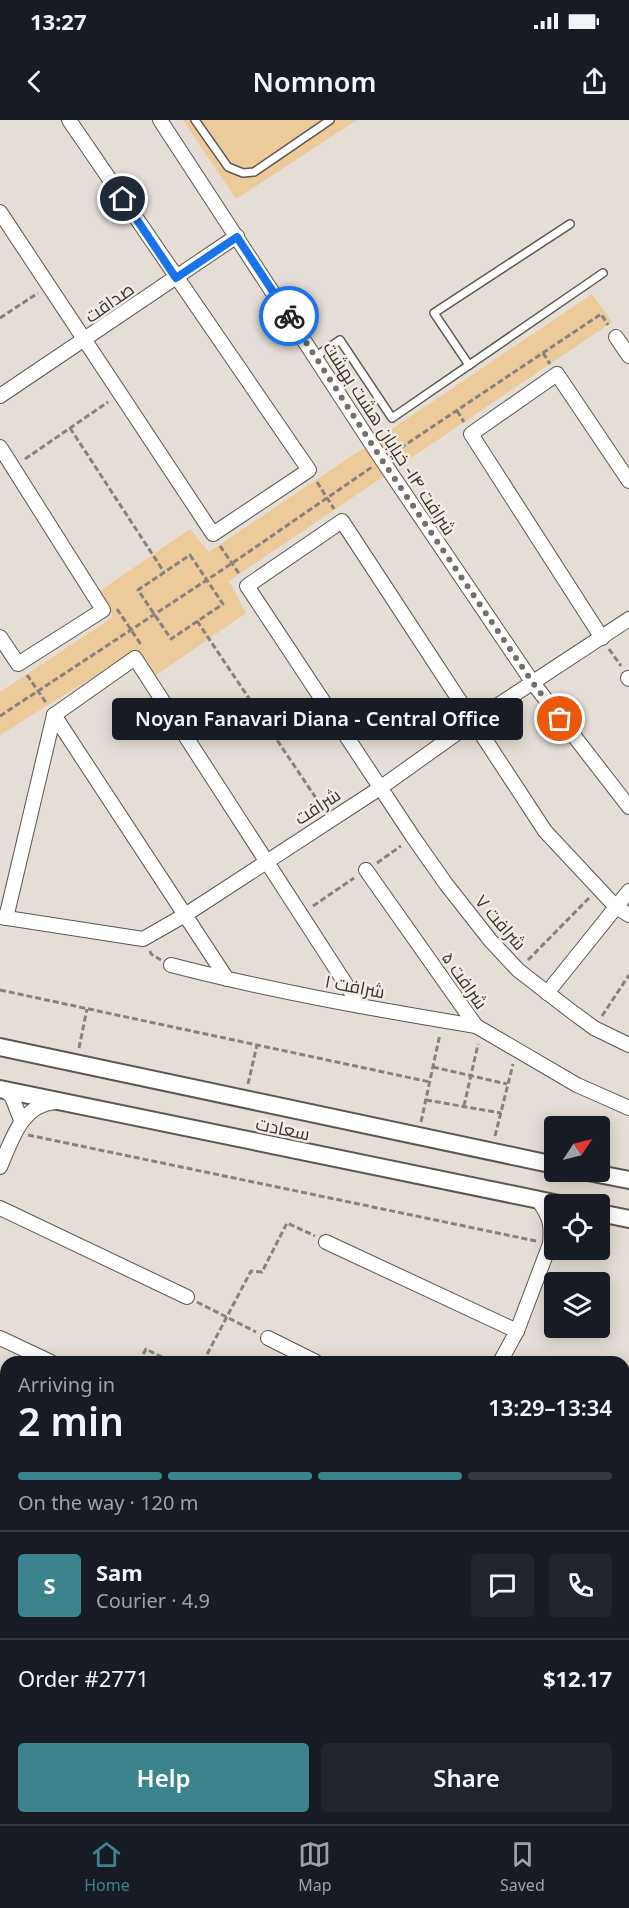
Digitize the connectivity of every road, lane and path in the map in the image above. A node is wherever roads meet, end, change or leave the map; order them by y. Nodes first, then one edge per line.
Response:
1 (69, 120) edge
2 (160, 120) edge
3 (195, 120) edge
4 (330, 120) edge
5 (0, 212) edge
6 (570, 224) dead end
7 (237, 237) junction
8 (603, 273) dead end
9 (176, 278) junction
10 (48, 286) junction
11 (0, 318) edge
12 (616, 337) joint
13 (84, 341) junction
14 (315, 357) junction
15 (629, 357) edge
16 (469, 365) junction
17 (120, 394) junction
18 (0, 396) edge
19 (70, 428) junction
20 (0, 447) edge
21 (382, 460) junction
22 (14, 467) junction
23 (309, 470) junction
24 (629, 481) edge
25 (327, 498) junction
26 (342, 521) junction
27 (213, 534) junction
28 (231, 564) junction
29 (164, 572) junction
30 (207, 579) junction
31 (247, 586) junction
32 (103, 610) junction
33 (154, 614) junction
34 (629, 619) edge
35 (197, 621) junction
36 (131, 630) junction
37 (0, 637) edge
38 (602, 638) junction
39 (135, 658) junction
40 (18, 664) junction
41 (629, 678) edge
42 (533, 683) junction
43 (39, 692) junction
44 (54, 715) junction
45 (0, 716) edge
46 (474, 721) junction
47 (380, 788) junction
48 (629, 807) edge
49 (330, 819) junction
50 (267, 860) junction
51 (366, 870) dead end
52 (598, 889) junction
53 (629, 891) edge
54 (616, 907) junction
55 (185, 915) junction
56 (629, 915) edge
57 (3, 918) edge
58 (143, 939) junction
59 (171, 965) joint
60 (519, 970) junction
61 (629, 975) edge
62 (227, 979) junction
63 (0, 990) edge
64 (547, 993) junction
65 (360, 1006) junction
66 (87, 1009) junction
67 (443, 1021) junction
68 (476, 1026) junction
69 (594, 1028) junction
70 (257, 1045) junction
71 (629, 1045) edge
72 (0, 1047) edge
73 (516, 1050) junction
74 (75, 1063) junction
75 (433, 1067) junction
76 (470, 1075) junction
77 (430, 1082) junction
78 (508, 1084) junction
79 (3, 1089) edge
80 (245, 1099) junction
81 (426, 1100) junction
82 (60, 1101) junction
83 (464, 1106) junction
84 (629, 1108) edge
85 (501, 1113) junction
86 (18, 1126) junction
87 (418, 1136) junction
88 (491, 1151) junction
89 (544, 1163) edge
90 (0, 1167) edge
91 (610, 1176) edge
92 (629, 1180) edge
93 (538, 1200) junction
94 (544, 1201) edge
95 (0, 1208) edge
96 (544, 1208) edge
97 (610, 1215) edge
98 (629, 1219) edge
99 (544, 1239) edge
100 (326, 1242) joint
101 (545, 1260) edge
102 (187, 1297) joint
103 (227, 1317) junction
104 (517, 1331) junction
105 (0, 1338) edge
106 (268, 1338) joint
107 (38, 1356) edge
108 (142, 1356) edge
109 (159, 1356) edge
110 (206, 1356) edge
111 (304, 1356) edge
112 (503, 1356) edge

1 - 9 street
2 - 7 street, شرافت ۱۴- خیابان هشت بهشت
3 - 4 lane
5 - 10 street
6 - 16 lane
7 - 9 street, صداقت
7 - 14 street, شرافت ۱۴- خیابان هشت بهشت
8 - 16 lane
9 - 13 street, صداقت
9 - 23 street
10 - 11 path
10 - 13 street
12 - 15 street
12 - 21 path
13 - 17 street
13 - 18 street, صداقت
14 - 16 lane
14 - 21 street, شرافت ۱۴- خیابان هشت بهشت
17 - 19 path
17 - 27 street
19 - 22 path
19 - 29 path
20 - 22 street
21 - 25 path
21 - 42 street, شرافت ۱۴- خیابان هشت بهشت
22 - 32 street
23 - 25 path
23 - 27 street
24 - 38 street
25 - 26 path
25 - 28 path
26 - 31 street
26 - 46 street
27 - 28 path
28 - 30 path
28 - 31 path
29 - 30 path
29 - 33 path
30 - 33 path
30 - 35 path
31 - 47 street, شرافت ۷
32 - 36 path
32 - 40 street
33 - 35 path
33 - 36 path
34 - 38 street, شرافت
35 - 49 path
36 - 39 path
36 - 43 path
37 - 40 street
38 - 41 path
38 - 42 street, شرافت
39 - 44 street
39 - 50 street
40 - 43 path
42 - 46 street, شرافت
42 - 48 street, شرافت ۱۴- خیابان هشت بهشت
43 - 44 path
43 - 45 path
44 - 55 street
44 - 57 street
46 - 47 street, شرافت
46 - 52 street
47 - 49 street, شرافت
47 - 60 street, شرافت ۷
49 - 50 street, شرافت
50 - 55 street, شرافت
50 - 65 street
51 - 68 street, شرافت ۵
52 - 54 street
52 - 60 path
53 - 54 street
54 - 56 street
54 - 64 street
55 - 58 street, شرافت
55 - 62 street
57 - 58 street
58 - 59 path
59 - 62 street, شرافت ۱
60 - 64 street, شرافت ۷
61 - 69 path
62 - 65 street, شرافت ۱
63 - 66 path
64 - 69 street, شرافت ۷
65 - 67 street, شرافت ۱
66 - 70 path
66 - 74 path
67 - 68 street, شرافت ۱
67 - 75 path
68 - 73 street, شرافت ۵
68 - 76 path
69 - 71 street, شرافت ۷
70 - 77 path
70 - 80 path
72 - 74 street, سعادت
73 - 78 path
73 - 84 street, شرافت ۵
74 - 80 street, سعادت
75 - 76 path
75 - 77 path
76 - 78 path
76 - 83 path
77 - 81 path
78 - 85 path
79 - 82 street, سعادت
79 - 86 street
80 - 87 street, سعادت
81 - 83 path
81 - 87 path
82 - 86 street
82 - 93 street, سعادت
83 - 85 path
85 - 88 path
86 - 90 street
86 - 99 path
87 - 88 street, سعادت
88 - 89 street, سعادت
91 - 92 street
93 - 94 street, سعادت
93 - 96 street
95 - 102 street
97 - 98 street
100 - 103 path
100 - 104 street
101 - 104 street
102 - 103 path
103 - 106 path
103 - 110 path
104 - 112 street
105 - 107 street
106 - 111 street
108 - 109 path

